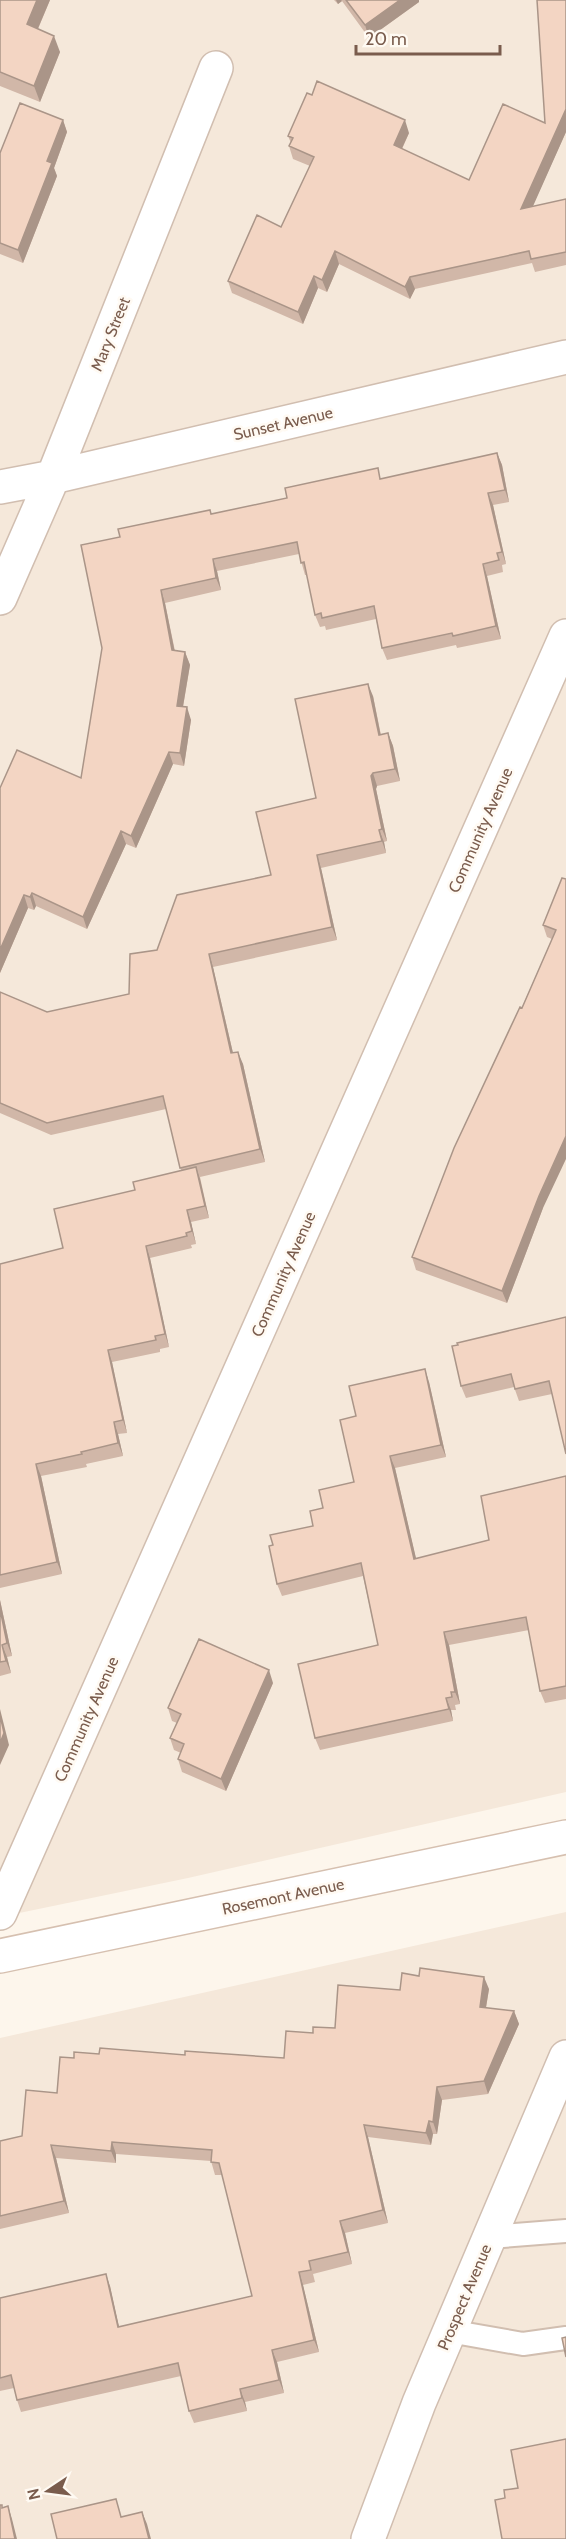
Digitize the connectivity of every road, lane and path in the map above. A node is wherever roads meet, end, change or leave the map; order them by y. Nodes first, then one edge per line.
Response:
1 (216, 68) dead end
2 (566, 357) edge
3 (53, 477) junction
4 (0, 487) edge
5 (0, 598) edge
6 (566, 636) edge
7 (566, 1837) edge
8 (0, 1913) edge
9 (0, 1956) edge
10 (566, 2057) edge
11 (566, 2231) edge
12 (490, 2237) junction
13 (449, 2331) junction
14 (566, 2338) edge
15 (369, 2539) edge

1 - 3 street, Mary Street
2 - 3 street, Sunset Avenue
3 - 4 street, Sunset Avenue
3 - 5 street, Mary Street
6 - 8 street, Community Avenue
7 - 9 street, Rosemont Avenue
10 - 12 street, Prospect Avenue
11 - 12 lane
12 - 13 street, Prospect Avenue
13 - 14 lane
13 - 15 street, Prospect Avenue

